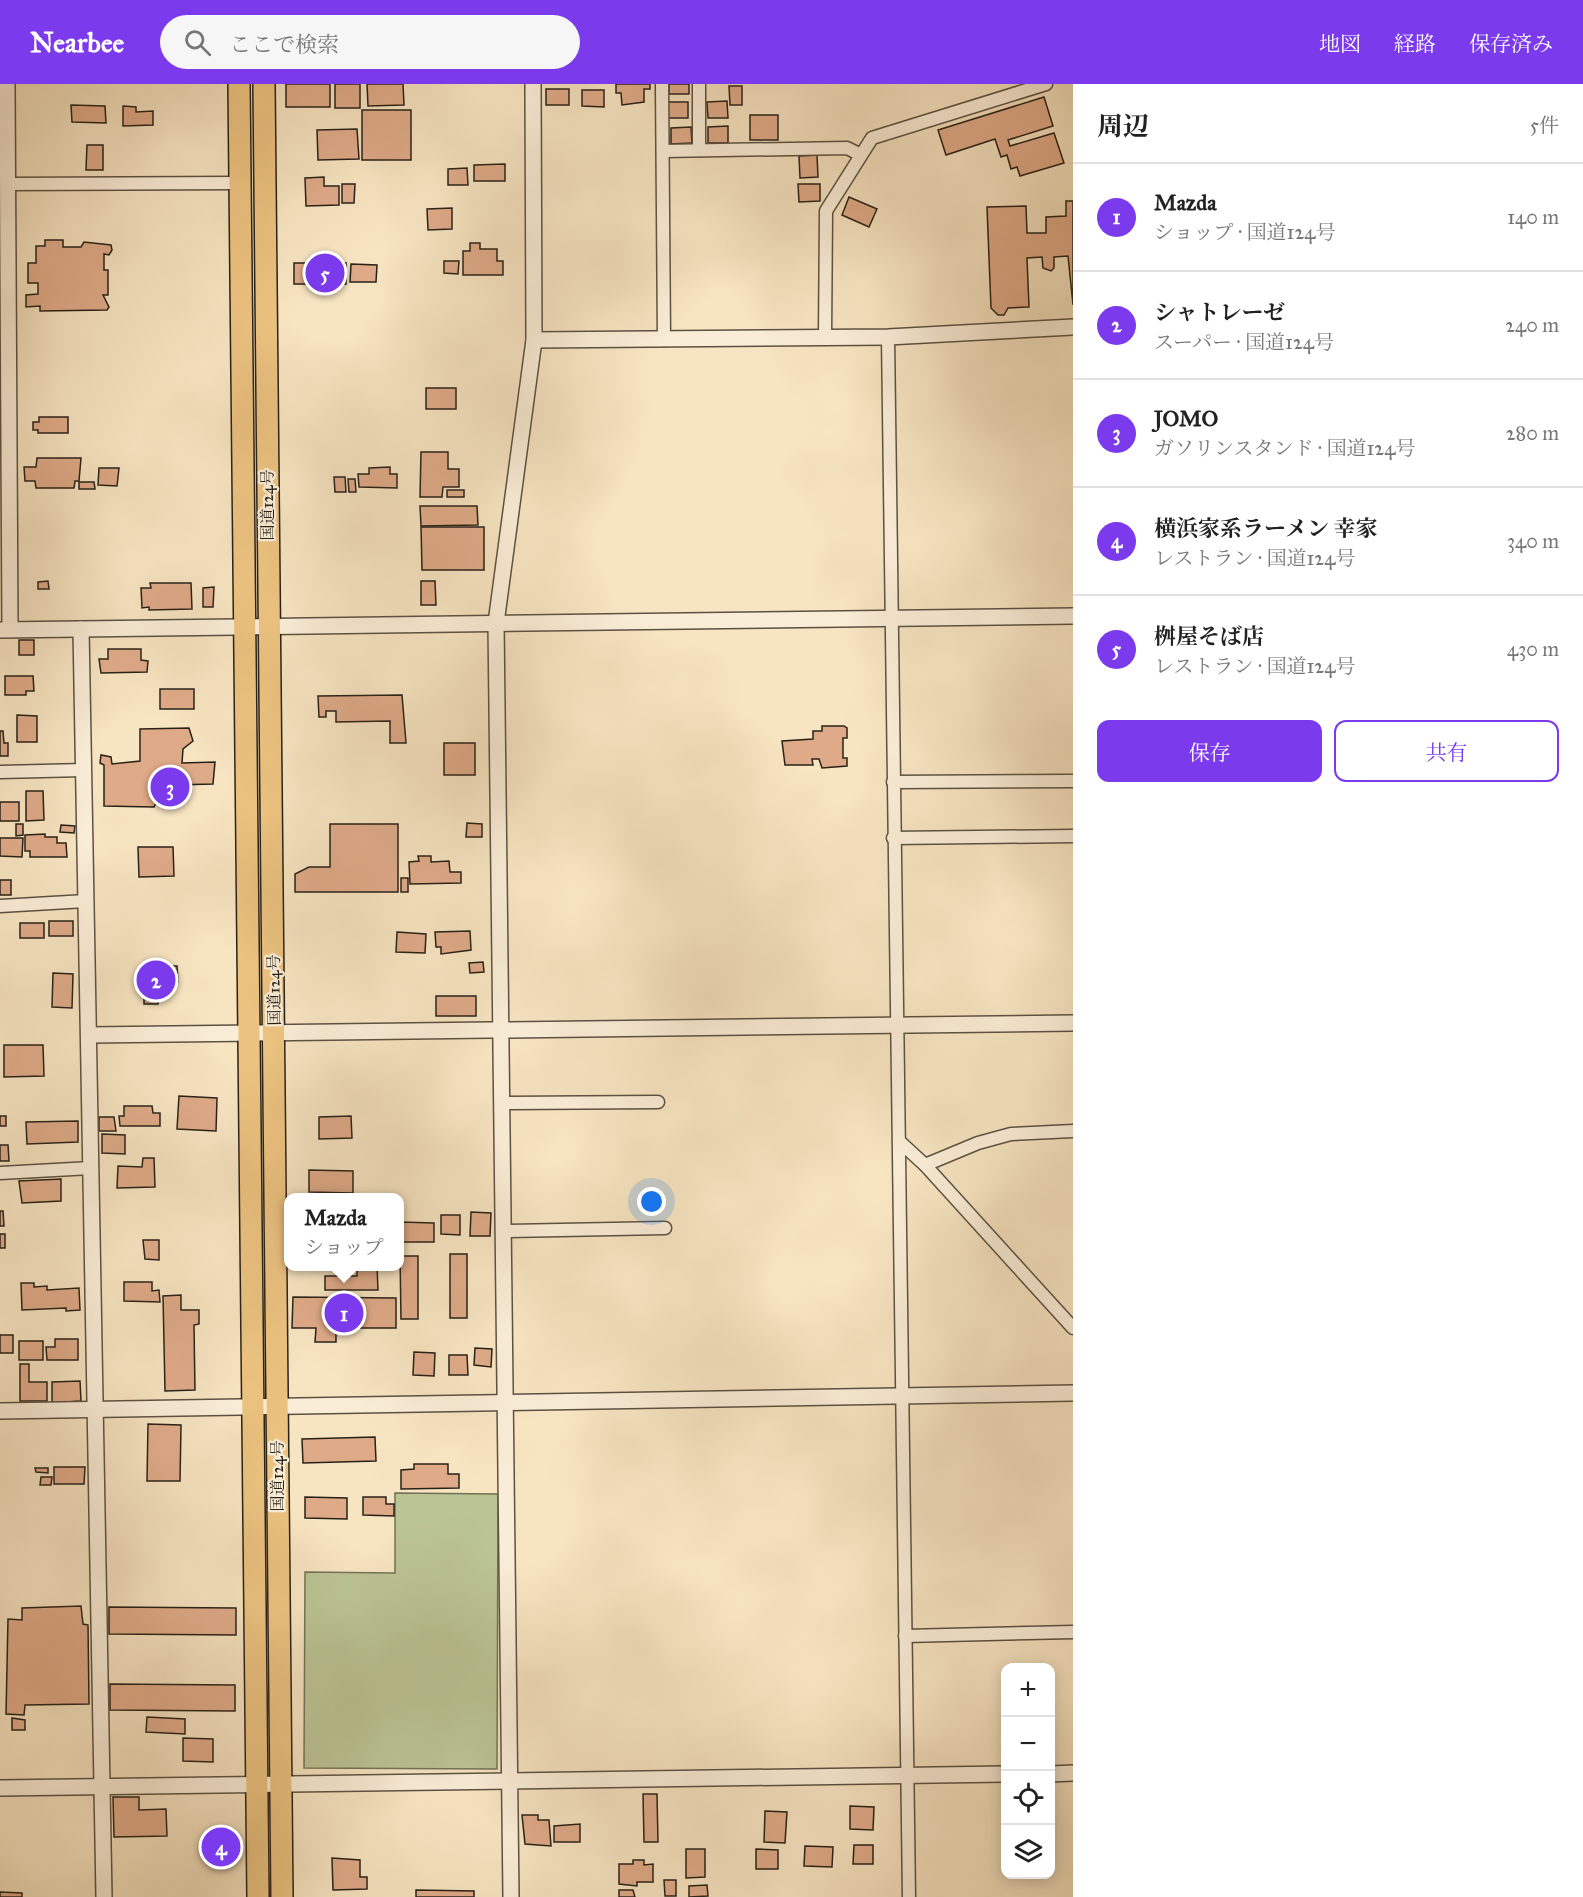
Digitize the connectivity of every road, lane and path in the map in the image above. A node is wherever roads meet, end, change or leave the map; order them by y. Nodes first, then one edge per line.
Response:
1 (7, 84) edge
2 (239, 84) edge
3 (264, 84) edge
4 (533, 84) edge
5 (662, 84) edge
6 (699, 84) edge
7 (1046, 84) edge
8 (699, 150) junction
9 (663, 151) junction
10 (859, 154) junction
11 (240, 183) junction
12 (8, 184) junction
13 (5, 307) edge
14 (1073, 327) edge
15 (888, 337) junction
16 (825, 338) junction
17 (664, 339) junction
18 (534, 340) junction
19 (6, 508) edge
20 (1073, 616) edge
21 (891, 618) junction
22 (496, 623) junction
23 (245, 625) junction
24 (268, 626) junction
25 (5, 629) edge
26 (81, 629) junction
27 (84, 770) junction
28 (0, 772) edge
29 (1073, 781) edge
30 (893, 782) junction
31 (1073, 836) edge
32 (893, 838) junction
33 (86, 901) junction
34 (0, 906) edge
35 (1073, 1023) edge
36 (896, 1026) junction
37 (502, 1032) junction
38 (249, 1033) junction
39 (274, 1034) junction
40 (89, 1035) junction
41 (658, 1102) dead end
42 (503, 1103) junction
43 (1073, 1131) edge
44 (900, 1142) junction
45 (925, 1165) junction
46 (91, 1168) junction
47 (0, 1173) edge
48 (664, 1228) dead end
49 (504, 1231) junction
50 (1073, 1328) edge
51 (1073, 1393) edge
52 (900, 1395) junction
53 (505, 1401) junction
54 (277, 1407) junction
55 (254, 1408) junction
56 (94, 1410) junction
57 (0, 1411) edge
58 (1073, 1632) edge
59 (905, 1636) junction
60 (1073, 1773) edge
61 (1001, 1774) edge
62 (1055, 1774) edge
63 (907, 1775) junction
64 (510, 1782) junction
65 (257, 1784) junction
66 (279, 1785) junction
67 (103, 1787) junction
68 (0, 1788) edge
69 (104, 1897) edge
70 (258, 1897) edge
71 (282, 1897) edge
72 (511, 1897) edge
73 (909, 1897) edge

1 - 12 street
2 - 11 highway, 国道124号
3 - 24 highway, 国道124号
4 - 18 street
5 - 9 street
6 - 8 street
7 - 10 street
8 - 9 street
8 - 10 street
9 - 17 street
10 - 16 street
11 - 12 street
11 - 23 highway, 国道124号
12 - 13 street
13 - 19 street
14 - 15 street
15 - 16 street
15 - 21 street
16 - 17 street
17 - 18 street
18 - 22 street
19 - 25 street
20 - 21 street
21 - 22 street
21 - 30 street
22 - 24 street
22 - 37 street
23 - 24 street
23 - 26 street
23 - 38 highway, 国道124号
24 - 39 highway, 国道124号
25 - 26 street
26 - 27 street
27 - 28 street
27 - 33 street
29 - 30 street
30 - 32 street
31 - 32 street
32 - 36 street
33 - 34 street
33 - 40 street
35 - 36 street
36 - 37 street
36 - 44 street
37 - 39 street
37 - 42 street
38 - 39 street
38 - 40 street
38 - 55 highway, 国道124号
39 - 54 highway, 国道124号
40 - 46 street
41 - 42 street
42 - 49 street
43 - 45 street
44 - 45 street
44 - 52 street
45 - 50 street
46 - 47 street
46 - 56 street
48 - 49 street
49 - 53 street
51 - 52 street
52 - 53 street
52 - 59 street
53 - 54 street
53 - 64 street
54 - 55 street
54 - 66 highway, 国道124号
55 - 56 street
55 - 65 highway, 国道124号
56 - 57 street
56 - 67 street
58 - 59 street
59 - 63 street
60 - 62 street
61 - 63 street
63 - 64 street
63 - 73 street
64 - 66 street
64 - 72 street
65 - 66 street
65 - 67 street
65 - 70 highway, 国道124号
66 - 71 highway, 国道124号
67 - 68 street
67 - 69 street

